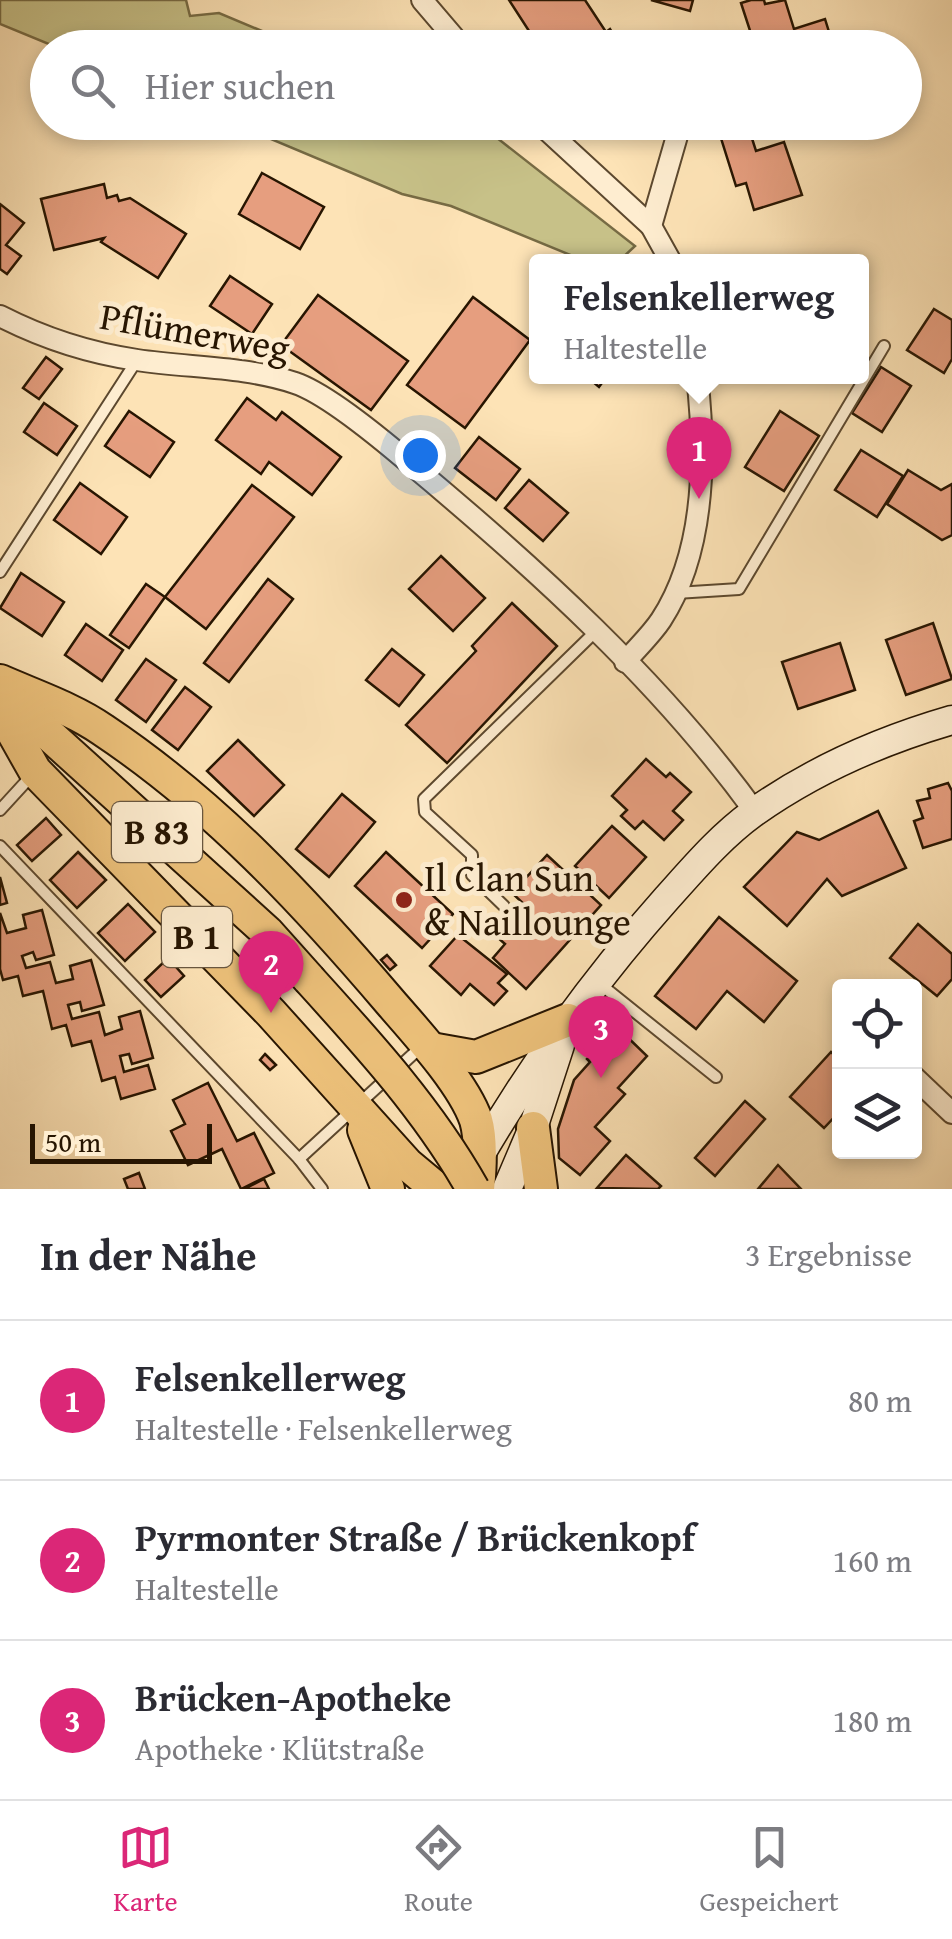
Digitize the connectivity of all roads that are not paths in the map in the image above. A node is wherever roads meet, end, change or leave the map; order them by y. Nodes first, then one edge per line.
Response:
1 (422, 0) edge
2 (448, 30) edge
3 (557, 140) edge
4 (676, 140) edge
5 (650, 226) junction
6 (666, 254) edge
7 (0, 316) edge
8 (884, 346) dead end
9 (137, 360) junction
10 (869, 371) edge
11 (697, 384) edge
12 (861, 384) edge
13 (0, 572) edge
14 (674, 593) junction
15 (595, 632) junction
16 (625, 662) junction
17 (0, 680) edge
18 (0, 690) edge
19 (0, 710) edge
20 (952, 720) edge
21 (35, 772) junction
22 (0, 810) edge
23 (755, 812) junction
24 (0, 846) edge
25 (504, 906) dead end
26 (596, 981) junction
27 (568, 1020) junction
28 (428, 1046) junction
29 (716, 1077) dead end
30 (922, 1085) edge
31 (353, 1107) junction
32 (952, 1113) edge
33 (299, 1159) junction
34 (498, 1176) edge
35 (322, 1189) edge
36 (388, 1189) edge
37 (437, 1189) edge

1 - 2 street
3 - 5 street
4 - 5 street
5 - 6 street
7 - 9 street, Pflümerweg
8 - 10 lane
9 - 13 lane
9 - 15 street, Pflümerweg
11 - 14 street
12 - 14 lane
14 - 16 street
15 - 16 street, Pflümerweg
15 - 25 lane
16 - 23 street, Pflümerweg
17 - 28 main road, B 1
18 - 34 main road, B 83, bridge
19 - 21 main road, B 1
20 - 23 main road
21 - 22 lane
21 - 31 main road, B 1
23 - 26 main road
24 - 33 lane
26 - 27 main road
26 - 29 lane
27 - 28 main road
27 - 34 main road
27 - 34 main road
28 - 31 lane
28 - 34 main road, B 1
30 - 32 street
31 - 33 lane
31 - 36 main road, B 1
31 - 37 main road
33 - 35 lane

